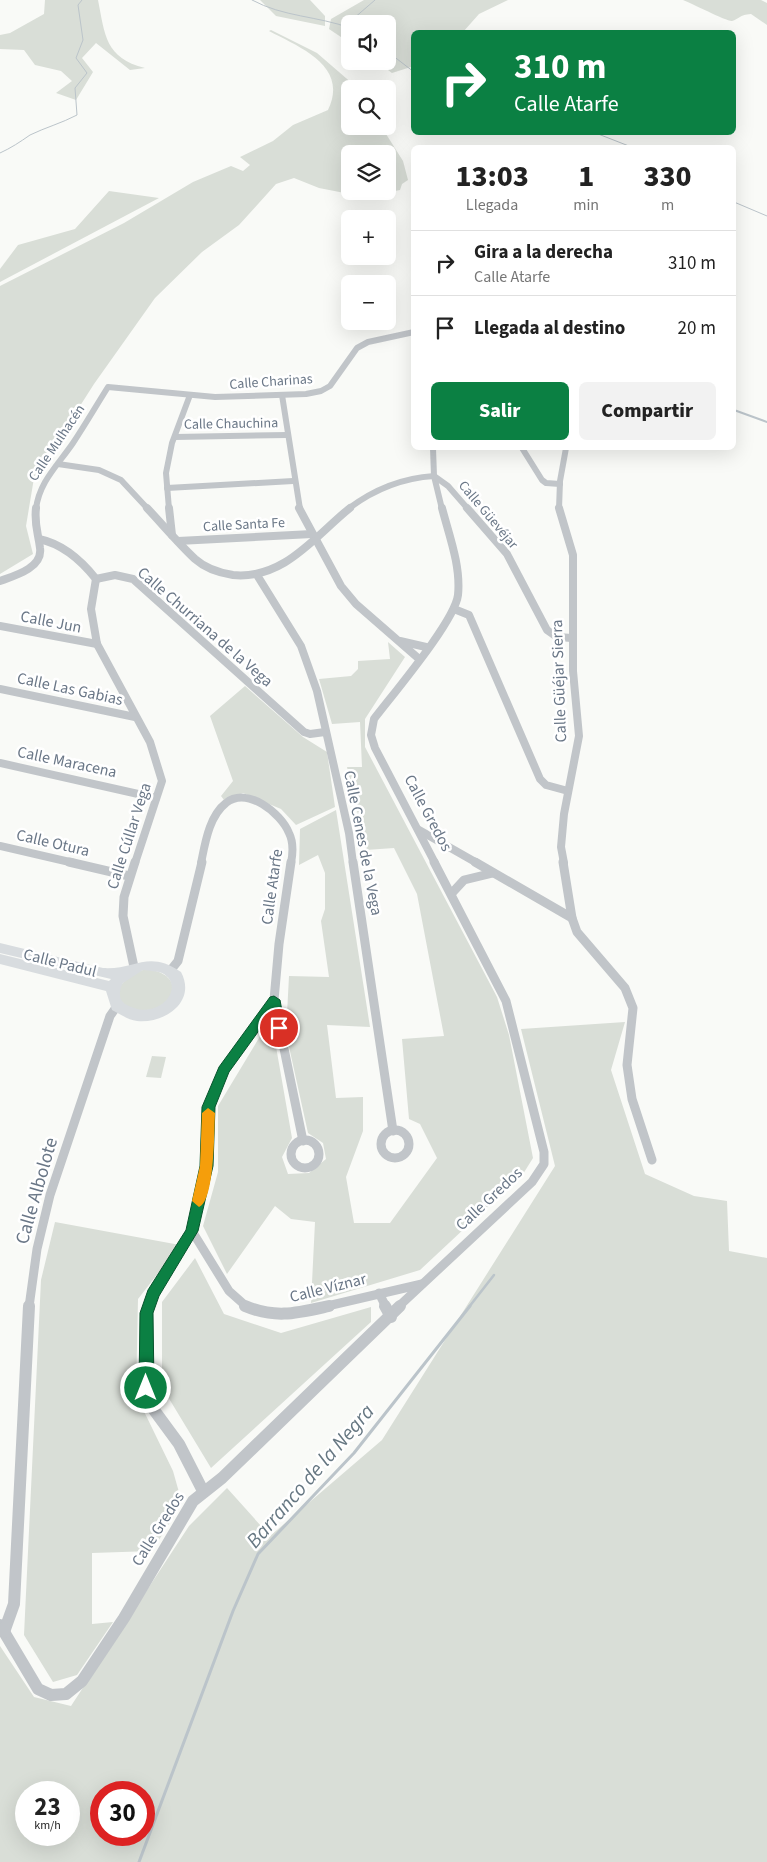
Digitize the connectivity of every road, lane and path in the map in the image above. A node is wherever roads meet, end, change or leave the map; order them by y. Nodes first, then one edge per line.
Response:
1 (411, 333) edge
2 (108, 387) joint
3 (190, 396) junction
4 (282, 396) junction
5 (287, 435) junction
6 (175, 437) junction
7 (433, 450) edge
8 (523, 450) edge
9 (566, 450) edge
10 (58, 464) junction
11 (434, 476) junction
12 (293, 481) junction
13 (560, 484) junction
14 (167, 488) junction
15 (172, 535) junction
16 (313, 537) junction
17 (39, 539) junction
18 (178, 542) junction
19 (257, 575) junction
20 (96, 579) junction
21 (0, 581) edge
22 (454, 609) junction
23 (0, 626) edge
24 (572, 638) junction
25 (400, 641) junction
26 (97, 644) junction
27 (426, 647) junction
28 (418, 658) junction
29 (0, 689) edge
30 (134, 717) junction
31 (325, 732) junction
32 (0, 763) edge
33 (568, 791) junction
34 (156, 798) junction
35 (419, 830) junction
36 (0, 846) edge
37 (493, 873) junction
38 (129, 876) junction
39 (452, 893) junction
40 (572, 918) junction
41 (0, 948) edge
42 (0, 959) edge
43 (127, 971) junction
44 (170, 971) junction
45 (113, 986) junction
46 (274, 1000) junction
47 (116, 1006) junction
48 (393, 1131) dead end
49 (303, 1142) dead end
50 (652, 1160) dead end
51 (192, 1231) junction
52 (422, 1284) junction
53 (379, 1293) junction
54 (391, 1317) junction
55 (203, 1491) junction
56 (2, 1629) edge

1 - 4 street, Calle Charinas
2 - 3 street, Calle Charinas
2 - 10 street, Calle Mulhacén
3 - 4 street, Calle Charinas
3 - 6 street
4 - 5 street
5 - 6 street, Calle Chauchina
5 - 12 street
6 - 14 street
7 - 11 street, Calle Gredos
8 - 13 street
9 - 13 street, Calle Güéjar Sierra
10 - 15 street
10 - 17 street, Calle Mulhacén
11 - 16 street
11 - 22 street, Calle Gredos
11 - 24 street, Calle Güevéjar
12 - 14 street
12 - 16 street
13 - 24 street, Calle Güéjar Sierra
14 - 15 street
15 - 18 street
16 - 18 street, Calle Santa Fe
16 - 19 street
16 - 25 street
17 - 20 street
17 - 21 street, Calle Mulhacén
18 - 19 street
19 - 31 street, Calle Cenes de la Vega
20 - 26 street, Calle Cúllar Vega
20 - 31 street, Calle Churriana de la Vega
22 - 27 street, Calle Gredos
22 - 33 street
23 - 26 street, Calle Jun
24 - 33 street, Calle Güéjar Sierra
25 - 27 street
25 - 28 street
26 - 30 street, Calle Cúllar Vega
27 - 28 street, Calle Gredos
28 - 35 street, Calle Gredos
29 - 30 street, Calle Las Gabias
30 - 34 street, Calle Cúllar Vega
31 - 48 street, Calle Cenes de la Vega
32 - 34 street, Calle Maracena
33 - 40 street, Calle Güéjar Sierra
34 - 38 street, Calle Cúllar Vega
35 - 37 street
35 - 39 street, Calle Gredos
36 - 38 street, Calle Otura
37 - 39 street
37 - 40 street
38 - 43 street, Calle Cúllar Vega
39 - 52 street, Calle Gredos
40 - 50 street, Calle Güéjar Sierra
41 - 43 street, Calle Padul
42 - 45 street, Calle Padul
43 - 44 street
43 - 45 street
44 - 46 street, Calle Atarfe
44 - 47 street
45 - 47 street
46 - 49 street, Calle Atarfe
46 - 51 street
47 - 56 street, Calle Albolote
51 - 53 street, Calle Víznar
51 - 55 street
52 - 53 street, Calle Víznar
52 - 54 street, Calle Gredos
53 - 54 street
54 - 55 street, Calle Gredos
55 - 56 street, Calle Gredos

